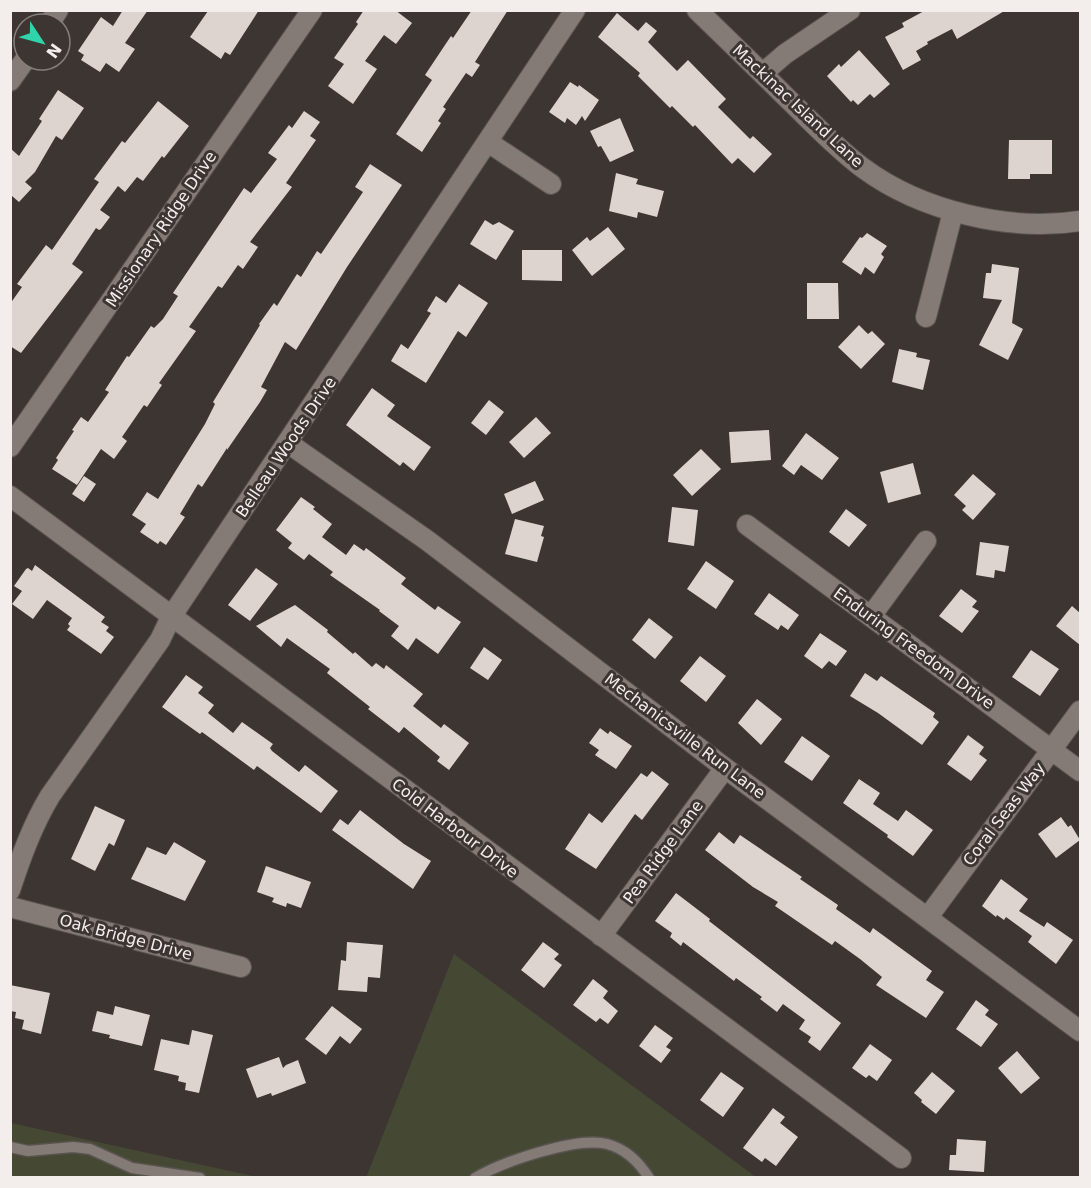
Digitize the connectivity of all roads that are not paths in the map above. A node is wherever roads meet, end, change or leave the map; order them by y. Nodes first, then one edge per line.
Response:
1 (312, 10) edge
2 (575, 10) edge
3 (698, 10) edge
4 (850, 10) edge
5 (763, 73) junction
6 (488, 142) junction
7 (551, 184) dead end
8 (953, 212) junction
9 (1080, 222) edge
10 (926, 316) dead end
11 (288, 443) junction
12 (10, 447) edge
13 (10, 496) edge
14 (747, 525) dead end
15 (926, 541) dead end
16 (871, 616) junction
17 (171, 617) junction
18 (1080, 711) edge
19 (1052, 750) junction
20 (725, 768) junction
21 (1080, 771) edge
22 (10, 890) edge
23 (10, 907) edge
24 (928, 917) junction
25 (601, 936) junction
26 (241, 967) dead end
27 (1080, 1031) edge
28 (10, 1147) edge
29 (900, 1158) dead end
30 (200, 1178) edge
31 (475, 1178) edge
32 (650, 1178) edge

1 - 12 street, Missionary Ridge Drive
2 - 6 street, Belleau Woods Drive
3 - 5 street, Mackinac Island Lane
4 - 5 street
5 - 8 street, Mackinac Island Lane
6 - 7 street
6 - 11 street, Belleau Woods Drive
8 - 9 street, Mackinac Island Lane
8 - 10 street
11 - 17 street, Belleau Woods Drive
11 - 20 street, Mechanicsville Run Lane
13 - 17 street, Cold Harbour Drive
14 - 16 street, Enduring Freedom Drive
15 - 16 street
16 - 19 street, Enduring Freedom Drive
17 - 22 street, Belleau Woods Drive
17 - 25 street, Cold Harbour Drive
18 - 19 street, Coral Seas Way
19 - 21 street, Enduring Freedom Drive
19 - 24 street, Coral Seas Way
20 - 24 street, Mechanicsville Run Lane
20 - 25 street, Pea Ridge Lane
23 - 26 street, Oak Bridge Drive
24 - 27 street, Mechanicsville Run Lane
25 - 29 street, Cold Harbour Drive
28 - 30 lane
31 - 32 lane

